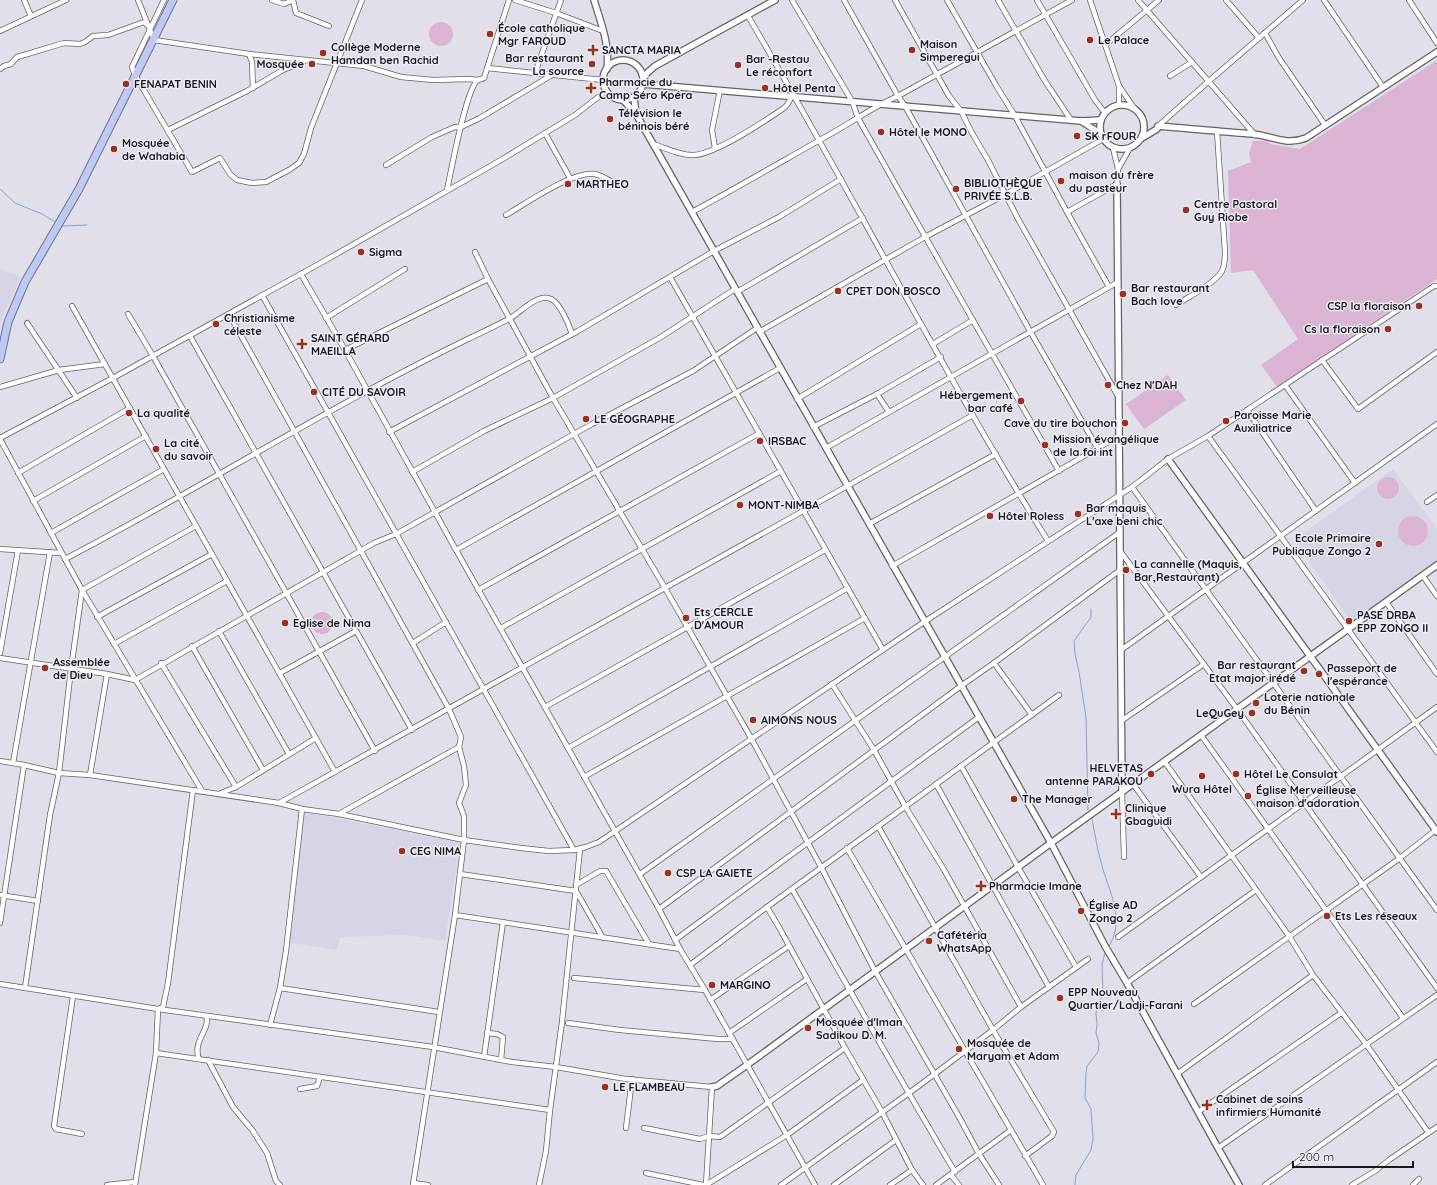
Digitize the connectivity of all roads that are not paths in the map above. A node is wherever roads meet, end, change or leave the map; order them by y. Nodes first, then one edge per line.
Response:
1 (24, 0) edge
2 (66, 0) edge
3 (138, 0) edge
4 (164, 0) edge
5 (173, 0) edge
6 (272, 0) edge
7 (362, 0) edge
8 (509, 0) edge
9 (515, 0) edge
10 (561, 0) edge
11 (594, 0) edge
12 (775, 0) edge
13 (792, 0) edge
14 (844, 0) edge
15 (895, 0) edge
16 (947, 0) edge
17 (998, 0) edge
18 (1037, 0) edge
19 (1072, 0) edge
20 (1090, 0) edge
21 (1138, 0) edge
22 (1159, 0) edge
23 (1226, 0) edge
24 (1304, 0) edge
25 (1324, 0) edge
26 (1409, 0) edge
27 (1147, 11) junction
28 (556, 13) junction
29 (1045, 15) junction
30 (31, 16) junction
31 (748, 16) junction
32 (329, 26) dead end
33 (150, 28) junction
34 (603, 30) junction
35 (0, 31) edge
36 (1015, 31) junction
37 (1265, 33) junction
38 (1259, 38) junction
39 (154, 40) junction
40 (1437, 43) edge
41 (1105, 45) junction
42 (976, 52) junction
43 (1437, 52) edge
44 (248, 54) junction
45 (608, 54) junction
46 (306, 60) junction
47 (618, 61) junction
48 (337, 62) junction
49 (1192, 62) junction
50 (655, 66) junction
51 (639, 67) junction
52 (487, 68) junction
53 (0, 69) edge
54 (607, 69) junction
55 (535, 73) junction
56 (937, 74) junction
57 (135, 75) junction
58 (552, 75) junction
59 (1170, 76) dead end
60 (478, 80) junction
61 (603, 80) junction
62 (644, 81) junction
63 (1209, 81) junction
64 (1119, 86) junction
65 (1383, 87) junction
66 (253, 88) junction
67 (720, 90) junction
68 (606, 91) junction
69 (792, 96) junction
70 (898, 96) junction
71 (634, 98) junction
72 (624, 100) junction
73 (852, 102) junction
74 (880, 104) junction
75 (1119, 105) junction
76 (905, 106) junction
77 (1134, 108) junction
78 (961, 111) junction
79 (1105, 113) junction
80 (636, 114) junction
81 (1015, 116) junction
82 (858, 118) junction
83 (1071, 120) junction
84 (1101, 120) junction
85 (1080, 121) junction
86 (1144, 124) junction
87 (1325, 125) junction
88 (461, 127) junction
89 (1158, 128) junction
90 (168, 130) junction
91 (1217, 131) junction
92 (545, 133) junction
93 (1255, 135) junction
94 (1102, 136) junction
95 (1142, 138) junction
96 (819, 140) junction
97 (653, 144) junction
98 (715, 148) junction
99 (1113, 148) junction
100 (1130, 148) junction
101 (386, 165) dead end
102 (1118, 169) junction
103 (1045, 171) junction
104 (570, 178) junction
105 (841, 179) junction
106 (1117, 184) junction
107 (618, 185) dead end
108 (448, 190) junction
109 (1006, 194) junction
110 (692, 212) junction
111 (1066, 212) junction
112 (506, 215) dead end
113 (966, 216) junction
114 (863, 218) junction
115 (925, 237) junction
116 (714, 251) junction
117 (475, 252) dead end
118 (886, 260) junction
119 (405, 269) dead end
120 (301, 274) junction
121 (670, 277) junction
122 (488, 279) junction
123 (1118, 282) junction
124 (1437, 286) edge
125 (1109, 287) junction
126 (736, 291) junction
127 (262, 296) junction
128 (1176, 305) dead end
129 (72, 306) dead end
130 (1069, 310) junction
131 (128, 314) dead end
132 (229, 314) junction
133 (692, 317) junction
134 (326, 318) junction
135 (510, 319) junction
136 (973, 320) junction
137 (27, 323) dead end
138 (921, 324) junction
139 (758, 330) junction
140 (1030, 331) junction
141 (572, 334) junction
142 (190, 336) junction
143 (934, 344) junction
144 (345, 350) junction
145 (1437, 352) edge
146 (992, 353) junction
147 (153, 356) junction
148 (714, 356) junction
149 (531, 357) junction
150 (940, 357) junction
151 (0, 359) edge
152 (1322, 360) junction
153 (105, 364) junction
154 (780, 368) junction
155 (59, 370) junction
156 (952, 376) junction
157 (113, 378) junction
158 (1285, 385) junction
159 (0, 387) edge
160 (368, 392) junction
161 (736, 393) junction
162 (877, 394) junction
163 (77, 398) junction
164 (553, 398) junction
165 (1119, 398) junction
166 (797, 399) junction
167 (130, 408) junction
168 (1247, 410) junction
169 (889, 412) junction
170 (328, 413) junction
171 (973, 415) junction
172 (1437, 424) edge
173 (813, 427) junction
174 (294, 431) junction
175 (390, 432) junction
176 (758, 434) junction
177 (574, 435) junction
178 (146, 436) junction
179 (1119, 436) junction
180 (1208, 436) junction
181 (0, 439) edge
182 (826, 448) junction
183 (1098, 448) junction
184 (256, 453) junction
185 (996, 454) junction
186 (1168, 459) junction
187 (164, 469) junction
188 (597, 471) junction
189 (781, 471) junction
190 (1059, 471) junction
191 (412, 472) junction
192 (18, 473) junction
193 (219, 475) junction
194 (1355, 483) junction
195 (848, 486) junction
196 (1132, 486) junction
197 (1019, 494) junction
198 (1120, 494) junction
199 (1437, 495) edge
200 (180, 497) junction
201 (33, 501) junction
202 (1427, 502) dead end
203 (620, 511) junction
204 (803, 511) junction
205 (1316, 511) junction
206 (436, 512) junction
207 (869, 524) junction
208 (196, 526) junction
209 (1120, 532) junction
210 (51, 533) junction
211 (396, 534) junction
212 (1281, 536) junction
213 (1048, 541) junction
214 (0, 548) edge
215 (642, 549) junction
216 (18, 550) junction
217 (360, 550) junction
218 (456, 550) junction
219 (825, 550) junction
220 (1120, 551) junction
221 (50, 552) junction
222 (61, 553) junction
223 (212, 554) junction
224 (65, 559) junction
225 (1243, 563) junction
226 (892, 566) junction
227 (1437, 566) edge
228 (1120, 570) junction
229 (323, 572) junction
230 (1423, 576) junction
231 (228, 581) junction
232 (665, 588) junction
233 (848, 588) junction
234 (82, 590) junction
235 (478, 590) junction
236 (1206, 590) junction
237 (286, 593) junction
238 (1437, 596) edge
239 (1386, 602) junction
240 (247, 615) junction
241 (97, 617) junction
242 (1169, 617) junction
243 (865, 618) junction
244 (446, 622) junction
245 (924, 622) junction
246 (687, 627) junction
247 (501, 628) junction
248 (1349, 629) junction
249 (218, 631) junction
250 (356, 631) junction
251 (413, 643) junction
252 (114, 644) junction
253 (192, 646) junction
254 (883, 650) junction
255 (1121, 650) junction
256 (319, 652) junction
257 (0, 653) edge
258 (944, 656) junction
259 (1310, 656) junction
260 (0, 658) edge
261 (30, 662) junction
262 (161, 663) junction
263 (994, 663) junction
264 (1204, 664) junction
265 (710, 667) junction
266 (523, 668) junction
267 (71, 669) junction
268 (280, 673) junction
269 (107, 674) junction
270 (1437, 674) edge
271 (135, 680) junction
272 (1273, 683) junction
273 (832, 684) junction
274 (961, 686) junction
275 (484, 690) junction
276 (1059, 695) dead end
277 (726, 696) junction
278 (545, 707) junction
279 (1437, 707) edge
280 (449, 709) junction
281 (1237, 709) junction
282 (1032, 715) junction
283 (978, 717) junction
284 (855, 720) junction
285 (1121, 721) junction
286 (1415, 722) junction
287 (412, 730) junction
288 (1201, 735) junction
289 (316, 738) junction
290 (751, 738) junction
291 (993, 743) junction
292 (459, 746) junction
293 (568, 748) junction
294 (375, 750) junction
295 (874, 750) junction
296 (1378, 750) junction
297 (1437, 752) edge
298 (289, 754) junction
299 (0, 761) edge
300 (1164, 761) junction
301 (13, 763) junction
302 (24, 765) junction
303 (961, 766) junction
304 (263, 770) junction
305 (335, 772) junction
306 (59, 773) junction
307 (90, 775) junction
308 (584, 776) junction
309 (1340, 776) junction
310 (773, 779) junction
311 (891, 782) junction
312 (936, 784) junction
313 (1133, 784) junction
314 (236, 787) junction
315 (193, 790) junction
316 (202, 792) junction
317 (1122, 792) junction
318 (219, 794) junction
319 (1304, 802) junction
320 (279, 803) junction
321 (905, 806) junction
322 (302, 809) junction
323 (790, 812) junction
324 (339, 814) junction
325 (878, 826) junction
326 (1267, 829) junction
327 (1436, 830) edge
328 (615, 831) junction
329 (464, 840) junction
330 (807, 843) junction
331 (1051, 843) junction
332 (847, 848) junction
333 (580, 849) junction
334 (574, 850) junction
335 (1231, 855) junction
336 (1124, 857) dead end
337 (1400, 858) junction
338 (1018, 867) junction
339 (821, 868) junction
340 (460, 874) junction
341 (640, 874) junction
342 (1201, 877) junction
343 (1363, 884) junction
344 (576, 885) junction
345 (992, 886) junction
346 (792, 889) junction
347 (1256, 890) junction
348 (576, 891) junction
349 (2, 895) edge
350 (38, 901) junction
351 (964, 906) junction
352 (767, 907) junction
353 (659, 909) junction
354 (1325, 910) junction
355 (1437, 910) edge
356 (455, 915) junction
357 (503, 922) junction
358 (0, 923) edge
359 (936, 927) junction
360 (572, 933) junction
361 (1289, 936) junction
362 (1118, 937) dead end
363 (603, 938) junction
364 (676, 940) junction
365 (649, 944) junction
366 (789, 946) junction
367 (680, 949) junction
368 (906, 949) junction
369 (1088, 959) dead end
370 (690, 965) junction
371 (1076, 967) junction
372 (875, 971) junction
373 (1313, 975) junction
374 (574, 978) dead end
375 (807, 979) junction
376 (1127, 983) junction
377 (0, 984) edge
378 (1049, 986) junction
379 (25, 988) junction
380 (280, 988) junction
381 (1437, 988) edge
382 (850, 989) junction
383 (705, 990) junction
384 (1437, 995) edge
385 (73, 996) junction
386 (710, 1000) junction
387 (1194, 1004) dead end
388 (1021, 1007) junction
389 (158, 1009) junction
390 (824, 1009) junction
391 (439, 1012) junction
392 (1341, 1013) junction
393 (207, 1016) junction
394 (1403, 1018) junction
395 (568, 1023) dead end
396 (270, 1025) junction
397 (994, 1030) junction
398 (488, 1033) junction
399 (729, 1033) junction
400 (733, 1039) junction
401 (1366, 1044) junction
402 (433, 1047) junction
403 (845, 1048) junction
404 (965, 1052) junction
405 (156, 1053) junction
406 (484, 1057) junction
407 (199, 1059) junction
408 (208, 1060) junction
409 (501, 1060) junction
410 (1437, 1062) edge
411 (747, 1065) junction
412 (556, 1067) junction
413 (934, 1074) junction
414 (1177, 1074) junction
415 (320, 1076) junction
416 (632, 1079) junction
417 (863, 1080) junction
418 (712, 1087) junction
419 (300, 1089) dead end
420 (1398, 1090) junction
421 (427, 1092) junction
422 (908, 1094) junction
423 (769, 1103) junction
424 (550, 1110) junction
425 (882, 1112) junction
426 (1198, 1112) junction
427 (1437, 1126) edge
428 (626, 1128) dead end
429 (644, 1128) dead end
430 (1011, 1130) junction
431 (1428, 1132) junction
432 (82, 1134) dead end
433 (787, 1135) junction
434 (710, 1136) junction
435 (896, 1140) junction
436 (1218, 1148) junction
437 (979, 1154) junction
438 (1026, 1156) junction
439 (805, 1167) junction
440 (912, 1170) junction
441 (646, 1173) dead end
442 (953, 1173) junction
443 (1419, 1179) dead end
444 (124, 1184) edge
445 (135, 1184) edge
446 (413, 1184) edge
447 (106, 1185) edge
448 (280, 1185) edge
449 (428, 1185) edge
450 (539, 1185) edge
451 (705, 1185) edge
452 (780, 1185) edge
453 (815, 1185) edge
454 (834, 1185) edge
455 (890, 1185) edge
456 (923, 1185) edge
457 (936, 1185) edge
458 (959, 1185) edge
459 (999, 1185) edge
460 (1042, 1185) edge
461 (1239, 1185) edge
462 (1265, 1185) edge
463 (1352, 1185) edge
464 (1413, 1185) edge

1 - 30 street
2 - 30 street
3 - 33 street
4 - 33 street
5 - 39 main road
6 - 32 street
7 - 48 street
8 - 52 street
9 - 28 street
10 - 28 street
11 - 34 street
12 - 31 street
13 - 73 street
14 - 70 street
15 - 56 street
16 - 42 street
17 - 36 street
18 - 29 street
19 - 29 street
20 - 41 street
21 - 27 street
22 - 27 street
23 - 38 street
24 - 37 street
25 - 65 street
26 - 40 street
27 - 41 street
27 - 49 street
28 - 34 street
28 - 55 street
29 - 36 street
29 - 79 street
30 - 35 street
31 - 50 street
31 - 69 street
33 - 39 street
33 - 53 street
33 - 57 street
34 - 45 street
36 - 42 street
36 - 83 street
37 - 38 street
37 - 87 street
38 - 63 street
39 - 44 street
39 - 57 main road
41 - 64 street
42 - 56 street
42 - 81 street
43 - 65 street
44 - 46 street
44 - 66 street
45 - 47 street
45 - 54 street
46 - 48 street
46 - 66 street
47 - 51 street
47 - 54 street
48 - 60 street
48 - 90 street
49 - 59 street
49 - 63 street
50 - 51 street
50 - 62 street
51 - 62 street
52 - 55 street
52 - 60 street
54 - 61 street
55 - 58 street
56 - 70 street
56 - 78 street
57 - 90 street
57 - 151 main road
58 - 61 street
58 - 88 street
60 - 88 street
61 - 68 street
62 - 67 street
62 - 71 street
63 - 89 street
63 - 93 street
64 - 75 street
64 - 77 street
65 - 87 street
66 - 90 street
67 - 69 street
67 - 98 street
68 - 72 street
68 - 92 street
69 - 73 street
69 - 96 street
69 - 98 street
70 - 74 street
70 - 76 street
71 - 72 street
71 - 80 street
72 - 80 street
73 - 74 street
73 - 82 street
74 - 76 street
74 - 82 street
75 - 77 street
75 - 79 street
76 - 78 street
76 - 113 street
77 - 86 street
78 - 81 street
78 - 109 street
79 - 84 street
80 - 97 street
81 - 83 street
81 - 103 street
82 - 96 street
82 - 115 street
83 - 85 street
84 - 85 street
84 - 94 street
85 - 94 street
86 - 89 street
86 - 95 street
87 - 93 street
88 - 101 street
88 - 108 street
89 - 91 street
89 - 95 street
91 - 93 street
91 - 128 street
92 - 104 street
92 - 108 street
94 - 99 street
94 - 103 street
95 - 100 street
96 - 105 street
96 - 110 street
97 - 98 street
97 - 110 street
99 - 100 street
99 - 102 street
100 - 102 street
102 - 106 street
103 - 109 street
103 - 111 street
104 - 107 street
104 - 112 street
105 - 114 street
105 - 116 street
106 - 111 street
106 - 123 street
108 - 120 street
109 - 113 street
109 - 130 street
110 - 116 street
111 - 125 street
113 - 115 street
113 - 140 street
114 - 118 street
114 - 126 street
115 - 118 street
115 - 136 street
116 - 121 street
116 - 126 street
117 - 122 street
118 - 138 street
118 - 139 street
119 - 134 street
120 - 127 street
120 - 134 street
121 - 133 street
121 - 141 street
122 - 135 street
122 - 144 street
123 - 125 street
123 - 165 street
124 - 152 street
125 - 130 street
126 - 133 street
126 - 139 street
127 - 132 street
127 - 170 street
129 - 153 street
130 - 140 street
130 - 165 street
131 - 147 street
132 - 142 street
132 - 174 street
133 - 148 street
133 - 164 street
134 - 144 street
135 - 141 street
135 - 149 street
135 - 160 street
136 - 143 street
136 - 146 street
137 - 155 street
138 - 143 street
138 - 166 street
139 - 148 street
139 - 154 street
140 - 146 street
140 - 183 street
141 - 149 street
142 - 147 street
142 - 184 street
143 - 150 street
144 - 160 street
145 - 152 street
146 - 156 street
146 - 190 street
147 - 157 street
147 - 193 street
148 - 161 street
148 - 177 street
149 - 164 street
149 - 175 street
150 - 156 street
150 - 162 street
152 - 158 street
153 - 155 street
153 - 157 street
154 - 161 street
154 - 166 street
155 - 159 street
155 - 163 street
156 - 169 street
156 - 171 street
157 - 163 street
157 - 167 street
158 - 168 street
158 - 194 street
160 - 170 street
160 - 175 street
161 - 176 street
161 - 188 street
162 - 169 street
162 - 173 street
163 - 181 street
164 - 177 street
164 - 191 street
165 - 179 street
166 - 173 street
167 - 178 street
167 - 192 street
168 - 180 street
168 - 205 street
169 - 182 street
170 - 174 street
170 - 211 street
171 - 185 street
171 - 195 street
172 - 194 street
173 - 182 street
174 - 184 street
174 - 217 street
175 - 191 street
176 - 189 street
176 - 203 street
177 - 188 street
177 - 206 street
178 - 187 street
178 - 201 street
179 - 183 street
179 - 198 street
180 - 186 street
180 - 212 street
181 - 192 street
182 - 195 street
183 - 190 street
184 - 193 street
184 - 229 street
185 - 197 street
185 - 207 street
186 - 196 street
186 - 225 street
187 - 200 street
187 - 210 street
188 - 203 street
188 - 218 street
189 - 204 street
189 - 215 street
190 - 197 street
191 - 206 street
192 - 201 street
193 - 200 street
193 - 237 street
194 - 205 street
195 - 204 street
195 - 207 street
196 - 198 street
196 - 236 street
197 - 213 street
197 - 226 street
198 - 209 street
198 - 213 street
199 - 202 street
200 - 208 street
200 - 224 street
201 - 210 street
203 - 215 street
203 - 235 street
204 - 219 street
204 - 232 street
205 - 212 street
206 - 211 street
206 - 218 street
207 - 226 street
208 - 223 street
208 - 234 street
209 - 220 street
209 - 258 street
210 - 222 street
211 - 217 street
211 - 244 street
212 - 225 street
212 - 248 street
213 - 245 street
214 - 216 street
215 - 232 street
215 - 247 street
216 - 221 street
216 - 257 street
217 - 229 street
217 - 251 street
218 - 235 street
219 - 233 street
219 - 246 street
220 - 228 street
220 - 242 street
221 - 222 street
221 - 261 street
222 - 224 street
223 - 231 street
223 - 241 street
224 - 234 street
225 - 236 street
225 - 259 street
226 - 245 street
227 - 230 street
228 - 255 street
228 - 263 street
229 - 237 street
229 - 250 street
230 - 238 street
230 - 239 street
231 - 240 street
231 - 252 street
232 - 246 street
232 - 266 street
233 - 243 street
233 - 265 street
234 - 241 street
234 - 267 street
235 - 247 street
236 - 242 street
236 - 272 street
237 - 240 street
237 - 256 street
239 - 248 street
239 - 270 street
240 - 249 street
240 - 268 street
241 - 252 street
242 - 255 street
242 - 264 street
243 - 254 street
243 - 277 street
244 - 251 street
244 - 275 street
245 - 254 street
245 - 258 street
246 - 265 street
246 - 278 street
247 - 266 street
248 - 259 street
248 - 286 street
249 - 253 street
249 - 298 street
250 - 256 street
250 - 287 street
251 - 280 street
252 - 271 street
253 - 262 street
253 - 304 street
254 - 273 street
255 - 285 street
256 - 268 street
256 - 294 street
258 - 274 street
258 - 284 street
259 - 272 street
259 - 296 street
260 - 261 street
261 - 267 street
261 - 301 street
262 - 271 street
262 - 314 street
263 - 274 street
263 - 282 street
264 - 281 street
264 - 285 street
265 - 277 street
265 - 293 street
266 - 275 street
266 - 278 street
267 - 269 street
267 - 306 street
268 - 289 street
269 - 271 street
269 - 307 street
271 - 316 street
272 - 281 street
272 - 309 street
273 - 284 street
273 - 290 street
274 - 283 street
274 - 295 street
275 - 280 street
275 - 334 street
276 - 282 street
277 - 290 street
277 - 308 street
278 - 293 street
279 - 286 street
280 - 287 street
280 - 292 street
281 - 288 street
281 - 319 street
282 - 291 street
283 - 291 street
283 - 311 street
284 - 295 street
284 - 310 street
285 - 317 street
286 - 296 street
286 - 297 street
287 - 294 street
288 - 300 street
288 - 326 street
289 - 298 street
289 - 305 street
290 - 310 street
290 - 328 street
291 - 303 street
291 - 331 street
292 - 324 street
292 - 329 street
293 - 308 street
294 - 305 street
295 - 311 street
295 - 323 street
296 - 309 street
296 - 327 street
298 - 304 street
299 - 301 street
300 - 313 street
300 - 335 street
301 - 302 street
302 - 306 street
302 - 349 street
303 - 312 street
303 - 338 street
304 - 314 street
305 - 320 street
306 - 307 street
306 - 350 street
307 - 315 street
308 - 328 street
309 - 319 street
309 - 337 street
310 - 323 street
310 - 341 street
311 - 321 street
311 - 330 street
312 - 321 street
312 - 345 street
313 - 317 street
313 - 342 street
314 - 318 street
315 - 316 street
315 - 389 street
316 - 318 street
317 - 331 street
317 - 336 street
318 - 320 street
319 - 326 street
319 - 343 street
320 - 322 street
321 - 325 street
321 - 351 street
322 - 324 street
322 - 380 street
323 - 330 street
323 - 353 street
324 - 329 street
325 - 332 street
325 - 359 street
326 - 335 street
326 - 354 street
327 - 337 street
328 - 333 street
328 - 341 street
329 - 334 street
329 - 340 street
330 - 339 street
330 - 364 street
331 - 338 street
331 - 376 street
332 - 339 street
332 - 368 street
333 - 334 street
333 - 344 street
335 - 342 street
335 - 347 street
337 - 343 street
337 - 355 street
338 - 345 street
338 - 371 street
339 - 346 street
339 - 372 street
340 - 348 street
340 - 356 street
341 - 353 street
342 - 362 street
343 - 354 street
343 - 381 street
344 - 348 street
344 - 365 street
345 - 351 street
345 - 378 street
346 - 352 street
346 - 382 street
347 - 361 street
347 - 376 street
348 - 360 street
348 - 363 street
349 - 350 street
349 - 358 street
350 - 379 street
351 - 359 street
351 - 388 street
352 - 366 street
352 - 370 street
353 - 364 street
354 - 361 street
354 - 394 street
356 - 357 street
356 - 391 street
357 - 360 street
357 - 398 street
359 - 368 street
359 - 397 street
360 - 363 street
360 - 412 street
361 - 373 street
361 - 387 street
363 - 365 street
364 - 367 street
365 - 367 street
366 - 375 street
366 - 386 street
367 - 370 street
368 - 372 street
368 - 404 street
369 - 371 street
370 - 383 street
371 - 378 street
372 - 382 street
372 - 413 street
373 - 392 street
373 - 414 street
374 - 383 street
375 - 390 street
375 - 399 street
376 - 414 street
377 - 379 street
378 - 388 street
379 - 385 street
380 - 391 street
380 - 396 street
382 - 390 street
382 - 422 street
383 - 386 street
384 - 394 street
385 - 389 street
385 - 432 street
386 - 399 street
388 - 397 street
389 - 393 street
389 - 405 street
390 - 403 street
390 - 411 street
391 - 402 street
392 - 401 street
392 - 426 street
393 - 396 street
393 - 407 street
394 - 401 street
395 - 400 street
396 - 402 street
397 - 404 street
397 - 438 street
398 - 406 street
398 - 409 street
399 - 400 street
400 - 411 street
401 - 420 street
401 - 436 street
402 - 406 street
402 - 421 street
403 - 417 street
403 - 423 street
404 - 413 street
404 - 430 street
405 - 407 street
405 - 445 street
406 - 409 street
407 - 408 street
408 - 415 street
408 - 448 street
409 - 412 street
410 - 420 street
411 - 418 street
411 - 423 street
412 - 416 street
412 - 424 street
413 - 422 street
413 - 437 street
414 - 426 street
415 - 419 street
415 - 421 street
416 - 418 street
416 - 428 street
417 - 425 street
417 - 433 street
418 - 434 street
420 - 431 street
420 - 462 street
421 - 424 street
421 - 446 street
422 - 425 street
422 - 442 street
423 - 433 street
423 - 434 street
424 - 450 street
425 - 435 street
425 - 439 street
426 - 436 street
427 - 431 street
429 - 434 street
430 - 437 street
430 - 438 street
431 - 463 street
433 - 439 street
433 - 451 street
434 - 451 street
435 - 440 street
435 - 454 street
436 - 461 street
437 - 442 street
437 - 459 street
438 - 460 street
439 - 452 street
439 - 453 street
440 - 455 street
440 - 456 street
441 - 451 street
442 - 457 street
442 - 458 street
443 - 464 street
444 - 445 street
444 - 447 street
446 - 449 street

